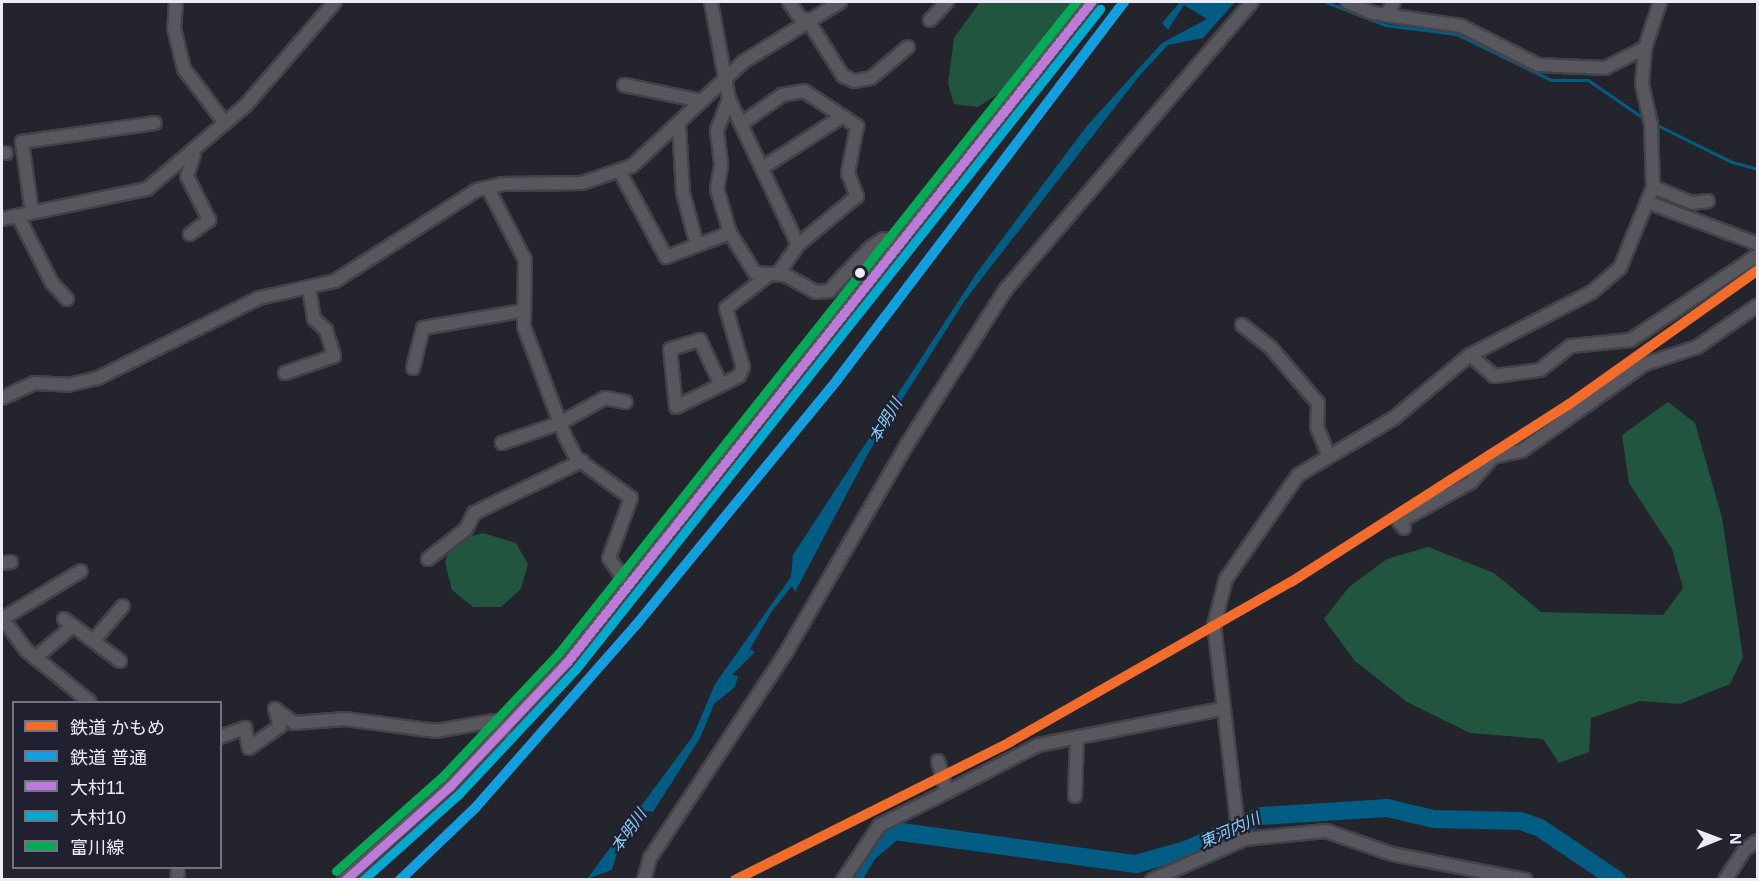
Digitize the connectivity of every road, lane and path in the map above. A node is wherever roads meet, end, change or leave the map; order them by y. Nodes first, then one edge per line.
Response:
1 (176, 2) edge
2 (335, 2) edge
3 (711, 2) edge
4 (789, 2) edge
5 (840, 2) edge
6 (947, 2) edge
7 (1091, 2) edge
8 (1252, 2) edge
9 (1347, 2) edge
10 (1394, 2) edge
11 (1660, 2) edge
12 (1386, 15) junction
13 (805, 20) junction
14 (930, 20) dead end
15 (908, 47) dead end
16 (1645, 48) junction
17 (723, 81) junction
18 (624, 85) dead end
19 (729, 99) junction
20 (702, 100) junction
21 (843, 116) junction
22 (155, 123) dead end
23 (225, 123) junction
24 (741, 124) junction
25 (680, 125) junction
26 (195, 154) junction
27 (762, 168) junction
28 (620, 172) junction
29 (1653, 187) junction
30 (488, 188) junction
31 (1708, 201) dead end
32 (1647, 202) junction
33 (32, 213) junction
34 (18, 216) junction
35 (2, 219) edge
36 (730, 233) junction
37 (190, 234) dead end
38 (897, 244) junction
39 (1758, 244) edge
40 (697, 245) junction
41 (798, 245) junction
42 (1758, 255) edge
43 (774, 274) junction
44 (309, 287) junction
45 (67, 299) dead end
46 (1758, 305) edge
47 (521, 311) junction
48 (1242, 325) dead end
49 (1470, 355) junction
50 (413, 368) dead end
51 (285, 373) dead end
52 (721, 385) junction
53 (2, 398) edge
54 (626, 402) dead end
55 (560, 423) junction
56 (502, 443) dead end
57 (1328, 453) junction
58 (582, 460) junction
59 (1404, 528) dead end
60 (428, 559) dead end
61 (81, 571) dead end
62 (628, 585) junction
63 (123, 606) dead end
64 (2, 618) edge
65 (95, 639) junction
66 (36, 658) junction
67 (120, 661) dead end
68 (89, 701) edge
69 (1221, 709) junction
70 (505, 730) junction
71 (222, 736) edge
72 (1077, 737) junction
73 (938, 761) dead end
74 (948, 792) junction
75 (1075, 796) dead end
76 (1244, 838) junction
77 (1758, 842) edge
78 (344, 879) edge
79 (644, 879) edge
80 (843, 879) edge
81 (1152, 879) edge
82 (1526, 879) edge
83 (1725, 879) edge

1 - 23 street
2 - 23 street
3 - 17 street
4 - 13 street
5 - 13 street
6 - 14 street
7 - 38 street
8 - 79 street
9 - 12 street
10 - 12 street
11 - 16 street
12 - 16 street
13 - 15 street
13 - 17 street
16 - 29 street
17 - 19 street
17 - 20 street
18 - 20 street
19 - 24 street
19 - 36 street
20 - 25 street
21 - 24 street
21 - 27 street
21 - 41 street
22 - 33 street
23 - 26 street
24 - 27 street
25 - 28 street
25 - 40 street
26 - 33 street
26 - 37 street
27 - 41 street
28 - 30 street
28 - 40 street
29 - 31 street
29 - 32 street
30 - 44 street
30 - 47 street
32 - 39 street
32 - 49 street
33 - 34 street
34 - 35 street
34 - 45 street
36 - 40 street
36 - 43 street
38 - 43 street
38 - 62 street
41 - 43 street
42 - 49 street
43 - 52 street
44 - 51 street
44 - 53 street
46 - 59 street
47 - 50 street
47 - 55 street
48 - 57 street
49 - 57 street
52 - 52 street
54 - 55 street
55 - 56 street
55 - 58 street
57 - 69 street
58 - 60 street
58 - 62 street
61 - 64 street
62 - 70 street
63 - 65 street
64 - 66 street
65 - 66 street
65 - 67 street
66 - 68 street
69 - 72 street
69 - 76 street
70 - 71 street
70 - 78 street
72 - 74 street
72 - 75 street
73 - 74 street
74 - 80 street
76 - 81 street
76 - 82 street
77 - 83 street

